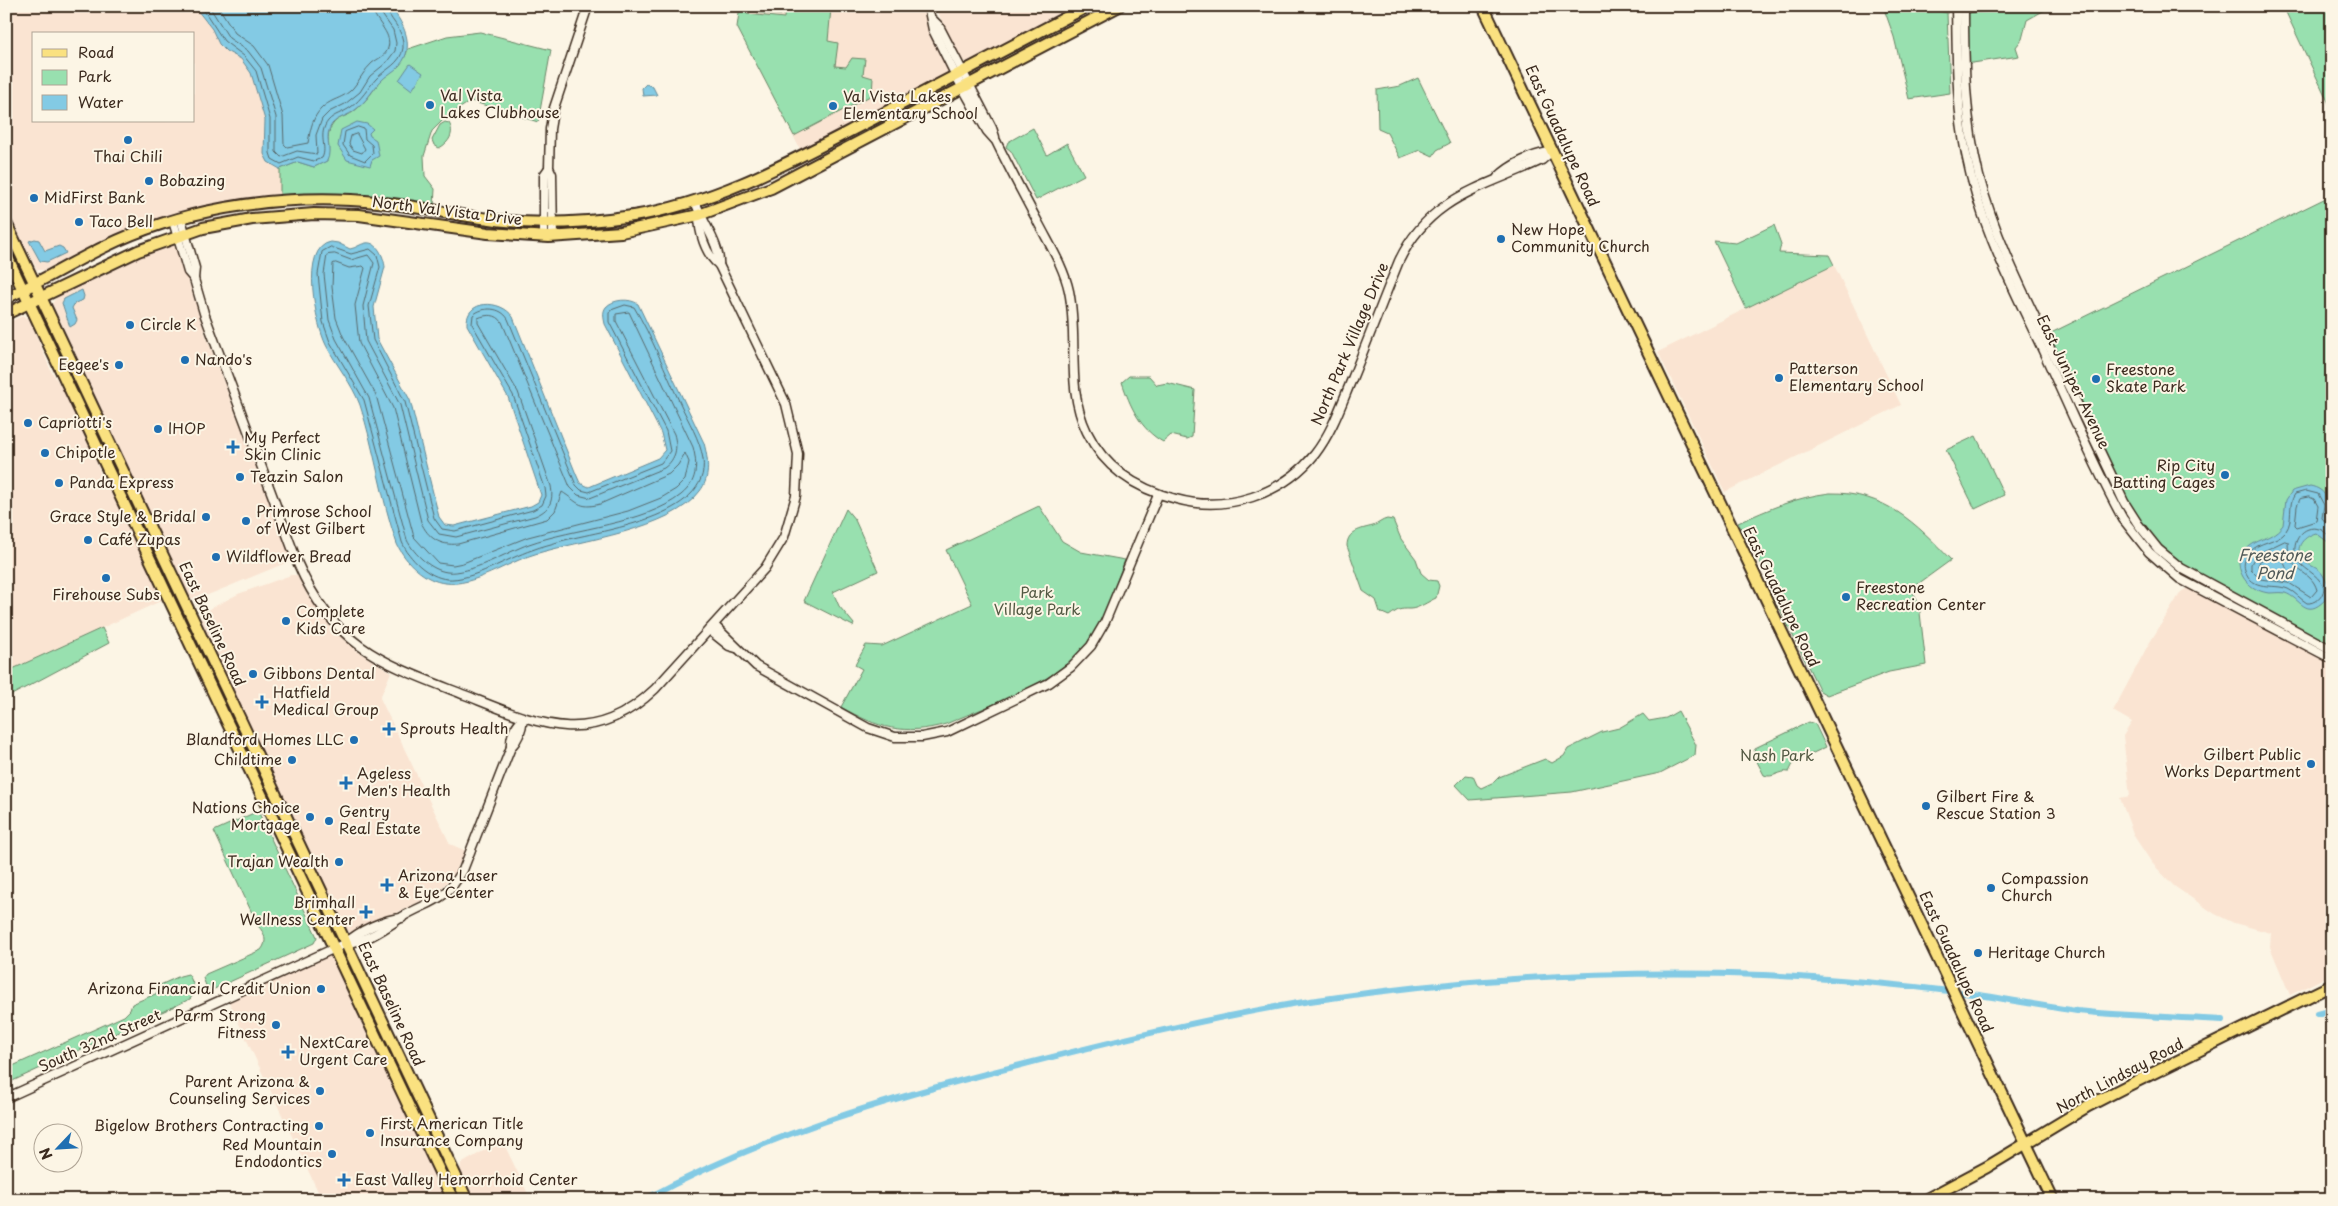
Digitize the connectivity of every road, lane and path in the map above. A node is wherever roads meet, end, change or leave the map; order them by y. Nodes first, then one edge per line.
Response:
1 (588, 6) edge
2 (928, 6) edge
3 (1088, 6) edge
4 (1119, 6) edge
5 (1483, 6) edge
6 (1942, 6) edge
7 (1993, 6) edge
8 (1960, 8) edge
9 (959, 74) junction
10 (966, 86) junction
11 (1552, 151) junction
12 (696, 201) junction
13 (699, 215) junction
14 (177, 220) junction
15 (549, 222) junction
16 (6, 224) edge
17 (181, 235) junction
18 (549, 237) junction
19 (6, 254) edge
20 (29, 287) junction
21 (6, 298) edge
22 (35, 300) junction
23 (6, 314) edge
24 (2041, 338) junction
25 (1158, 495) junction
26 (712, 627) junction
27 (2332, 650) edge
28 (2332, 659) edge
29 (523, 718) junction
30 (340, 946) junction
31 (2332, 985) edge
32 (6, 1098) edge
33 (420, 1131) junction
34 (2026, 1144) junction
35 (445, 1153) junction
36 (453, 1200) edge
37 (468, 1200) edge
38 (1925, 1200) edge
39 (2053, 1200) edge

1 - 15 street
2 - 9 street, North Park Village Drive
3 - 9 main road, North Val Vista Drive
4 - 10 main road, North Val Vista Drive
5 - 11 main road, East Guadalupe Road
6 - 8 street
7 - 8 street
8 - 24 street, East Juniper Avenue
9 - 10 street, North Park Village Drive
9 - 12 main road, North Val Vista Drive
10 - 13 main road, North Val Vista Drive
10 - 25 street, North Park Village Drive
11 - 25 street, North Park Village Drive
11 - 34 main road, East Guadalupe Road
12 - 13 street
12 - 15 main road, North Val Vista Drive
13 - 18 main road, North Val Vista Drive
13 - 26 street
14 - 15 main road, North Val Vista Drive
14 - 17 street
14 - 20 main road, North Val Vista Drive
15 - 18 street
16 - 20 main road, East Baseline Road
17 - 18 main road, North Val Vista Drive
17 - 22 main road, North Val Vista Drive
17 - 29 street
19 - 20 main road, East Baseline Road
20 - 21 main road, North Val Vista Drive
20 - 22 main road, East Baseline Road
22 - 23 main road, North Val Vista Drive
22 - 30 main road, East Baseline Road
24 - 27 street, East Juniper Avenue
24 - 28 street, East Juniper Avenue
25 - 26 street
26 - 29 street
29 - 30 street, South 32nd Street
30 - 32 street, South 32nd Street
30 - 33 main road, East Baseline Road
30 - 35 main road, East Baseline Road
31 - 34 main road, North Lindsay Road
33 - 35 main road
33 - 36 main road, East Baseline Road
34 - 38 main road, North Lindsay Road
34 - 39 main road, East Guadalupe Road
35 - 37 main road, East Baseline Road

